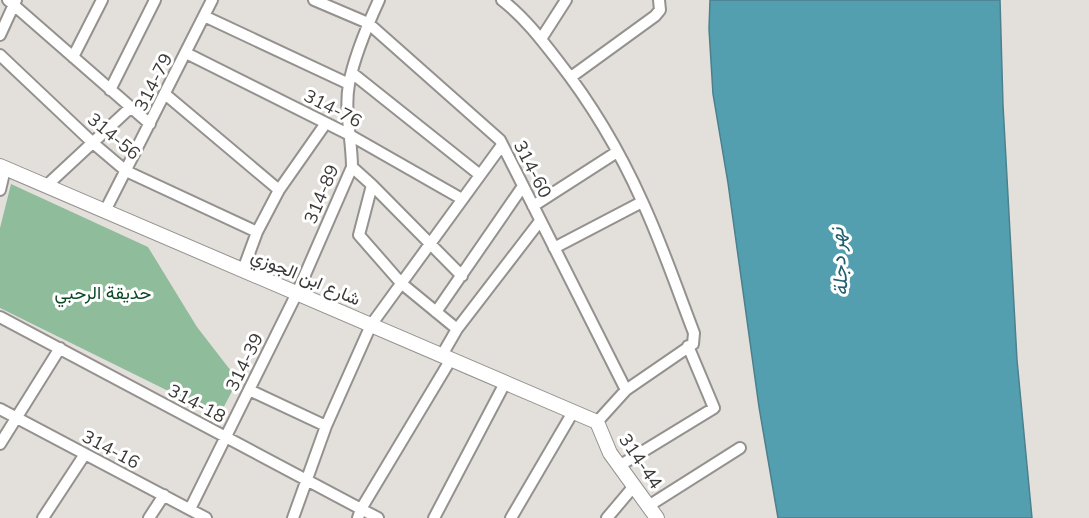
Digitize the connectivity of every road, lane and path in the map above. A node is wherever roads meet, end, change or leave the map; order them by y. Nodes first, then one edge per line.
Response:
1 (102, 0) edge
2 (155, 0) edge
3 (212, 0) edge
4 (314, 0) edge
5 (379, 0) edge
6 (566, 0) edge
7 (659, 0) edge
8 (506, 1) edge
9 (12, 2) edge
10 (204, 16) junction
11 (368, 23) junction
12 (0, 34) edge
13 (541, 39) junction
14 (186, 53) junction
15 (0, 55) edge
16 (73, 57) junction
17 (352, 73) junction
18 (571, 77) junction
19 (349, 84) junction
20 (110, 90) junction
21 (165, 94) junction
22 (130, 108) junction
23 (326, 123) junction
24 (150, 124) junction
25 (348, 134) junction
26 (93, 143) junction
27 (502, 145) junction
28 (617, 152) junction
29 (3, 167) edge
30 (352, 167) junction
31 (126, 171) junction
32 (480, 175) junction
33 (372, 185) junction
34 (46, 186) junction
35 (523, 186) junction
36 (0, 190) edge
37 (279, 190) junction
38 (462, 199) junction
39 (642, 202) junction
40 (533, 206) junction
41 (105, 211) junction
42 (540, 221) junction
43 (257, 232) junction
44 (430, 243) junction
45 (554, 248) junction
46 (243, 270) junction
47 (462, 276) junction
48 (401, 283) junction
49 (297, 293) junction
50 (436, 312) junction
51 (0, 317) edge
52 (371, 325) junction
53 (457, 329) junction
54 (688, 346) junction
55 (60, 348) junction
56 (446, 357) junction
57 (505, 383) junction
58 (249, 390) junction
59 (626, 390) junction
60 (0, 409) edge
61 (573, 412) junction
62 (16, 417) junction
63 (597, 422) junction
64 (327, 426) junction
65 (226, 437) junction
66 (0, 444) edge
67 (740, 448) dead end
68 (85, 454) junction
69 (619, 466) junction
70 (307, 481) junction
71 (634, 486) junction
72 (164, 495) junction
73 (650, 505) junction
74 (190, 510) junction
75 (359, 514) edge
76 (43, 518) edge
77 (149, 518) edge
78 (206, 518) edge
79 (293, 518) edge
80 (378, 518) edge
81 (434, 518) edge
82 (511, 518) edge
83 (607, 518) edge
84 (657, 518) edge

1 - 16 street
2 - 20 street
3 - 10 street, 314-79
4 - 11 street, 314-60
5 - 11 street, 314-89
6 - 13 street
7 - 18 street
8 - 13 street
9 - 12 street
9 - 16 street
10 - 14 street, 314-79
10 - 19 street
11 - 17 street, 314-89
11 - 27 street, 314-60
13 - 18 street
14 - 21 street, 314-79
14 - 23 street, 314-76
15 - 26 street, 314-56
16 - 20 street
17 - 19 street, 314-89
17 - 32 street
18 - 28 street
19 - 25 street, 314-89
20 - 22 street
21 - 24 street, 314-79
21 - 37 street
22 - 24 street
22 - 26 street
23 - 25 street, 314-76
23 - 37 street
24 - 31 street, 314-79
25 - 30 street, 314-89
25 - 38 street, 314-76
26 - 31 street, 314-56
26 - 34 street
27 - 32 street
27 - 35 street, 314-60
28 - 39 street
28 - 40 street
29 - 34 street, شارع ابن الجوزي
29 - 36 street
30 - 33 street
30 - 49 street, 314-89
31 - 41 street, 314-79
31 - 43 street, 314-56
32 - 38 street
33 - 44 street
33 - 48 street
34 - 41 street, شارع ابن الجوزي
35 - 40 street, 314-60
35 - 47 street
37 - 43 street
38 - 44 street
39 - 45 street
39 - 54 street
40 - 42 street, 314-60
41 - 46 street, شارع ابن الجوزي
42 - 45 street, 314-60
42 - 53 street
43 - 46 street
44 - 47 street
44 - 48 street
45 - 59 street, 314-60
46 - 49 street, شارع ابن الجوزي
47 - 50 street
48 - 50 street
48 - 52 street
49 - 52 street, شارع ابن الجوزي
49 - 58 street, 314-39
50 - 53 street
51 - 55 street, 314-18
52 - 56 street, شارع ابن الجوزي
52 - 64 street
53 - 56 street
54 - 59 street
54 - 69 street
55 - 62 street
55 - 65 street, 314-18
56 - 57 street, شارع ابن الجوزي
56 - 75 street
57 - 61 street, شارع ابن الجوزي
57 - 81 street
58 - 64 street
58 - 65 street, 314-39
59 - 63 street
60 - 62 street, 314-16
61 - 63 street, شارع ابن الجوزي
61 - 82 street
62 - 66 street
62 - 68 street, 314-16
63 - 69 street, 314-44
64 - 70 street
65 - 70 street, 314-18
65 - 74 street, 314-39
67 - 73 street
68 - 72 street, 314-16
68 - 76 street
69 - 71 street, 314-44
70 - 75 street, 314-18
70 - 79 street
71 - 73 street, 314-44
71 - 83 street
72 - 74 street, 314-16
72 - 77 street
73 - 84 street, 314-44
74 - 78 street, 314-16
75 - 80 street, 314-18

